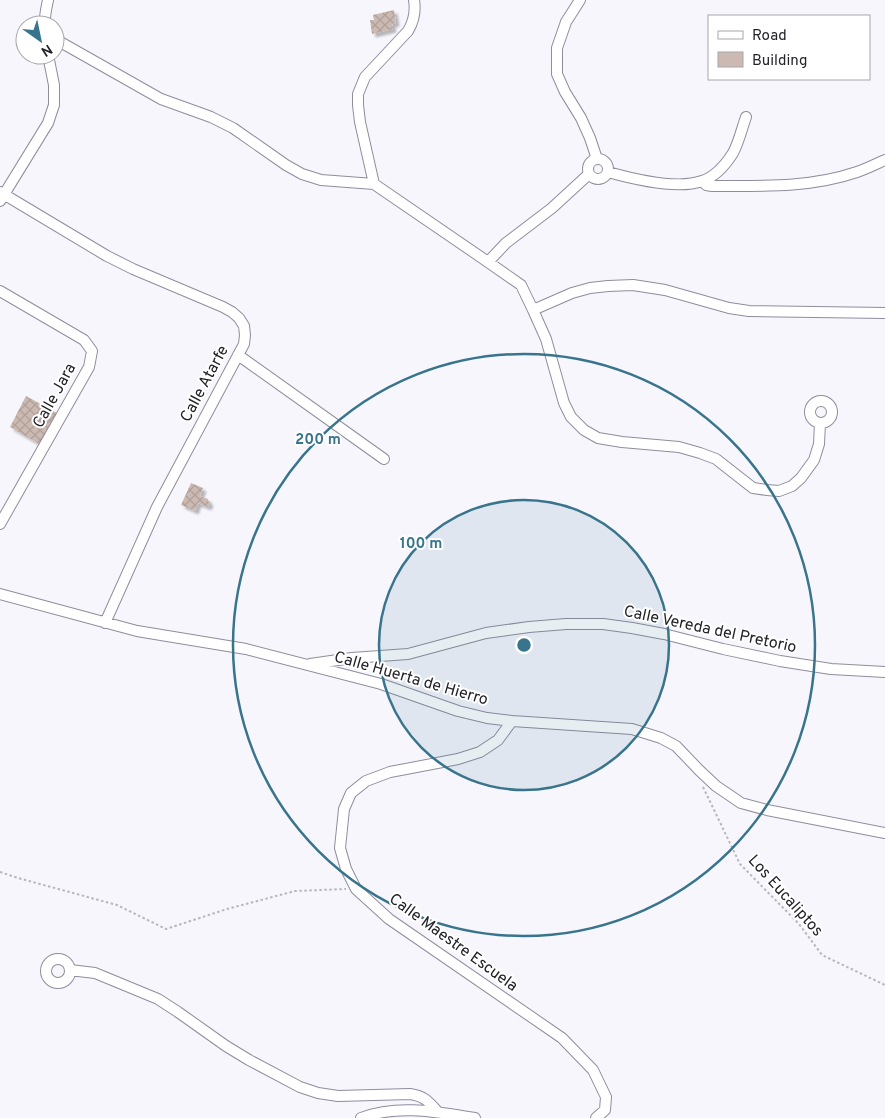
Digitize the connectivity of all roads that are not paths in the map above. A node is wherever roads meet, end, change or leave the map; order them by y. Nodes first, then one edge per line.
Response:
1 (48, 0) edge
2 (414, 0) edge
3 (580, 0) edge
4 (45, 15) edge
5 (65, 45) edge
6 (50, 65) edge
7 (746, 117) dead end
8 (597, 159) junction
9 (885, 160) edge
10 (720, 170) junction
11 (608, 172) junction
12 (589, 174) junction
13 (703, 181) junction
14 (374, 184) junction
15 (730, 186) junction
16 (1, 195) edge
17 (488, 262) junction
18 (0, 290) edge
19 (533, 310) junction
20 (885, 313) edge
21 (238, 355) junction
22 (820, 423) dead end
23 (384, 459) dead end
24 (0, 524) edge
25 (0, 594) edge
26 (105, 623) junction
27 (352, 658) junction
28 (306, 665) junction
29 (885, 672) edge
30 (347, 675) junction
31 (512, 721) junction
32 (885, 833) edge
33 (70, 970) dead end
34 (437, 1112) junction
35 (361, 1118) edge
36 (475, 1118) edge
37 (596, 1118) edge

1 - 4 street
2 - 14 street
3 - 8 street
5 - 14 street
6 - 16 street
7 - 10 street
8 - 11 street
8 - 12 street
9 - 15 street
10 - 13 street
10 - 15 street
11 - 12 street
11 - 13 street
12 - 17 street
13 - 15 street
14 - 17 street
16 - 21 street, Calle Atarfe
17 - 19 street
18 - 24 street, Calle Jara
19 - 20 street
19 - 22 street
21 - 23 street
21 - 26 street, Calle Atarfe
25 - 26 street, Calle Huerta de Hierro
26 - 28 street, Calle Huerta de Hierro
27 - 28 street, Calle Vereda del Pretorio
27 - 29 street, Calle Vereda del Pretorio
27 - 30 street
28 - 30 street, Calle Huerta de Hierro
30 - 31 street, Calle Huerta de Hierro
31 - 32 street, Calle Huerta de Hierro
31 - 37 street, Calle Maestre Escuela
33 - 34 street
34 - 35 street
34 - 36 street

